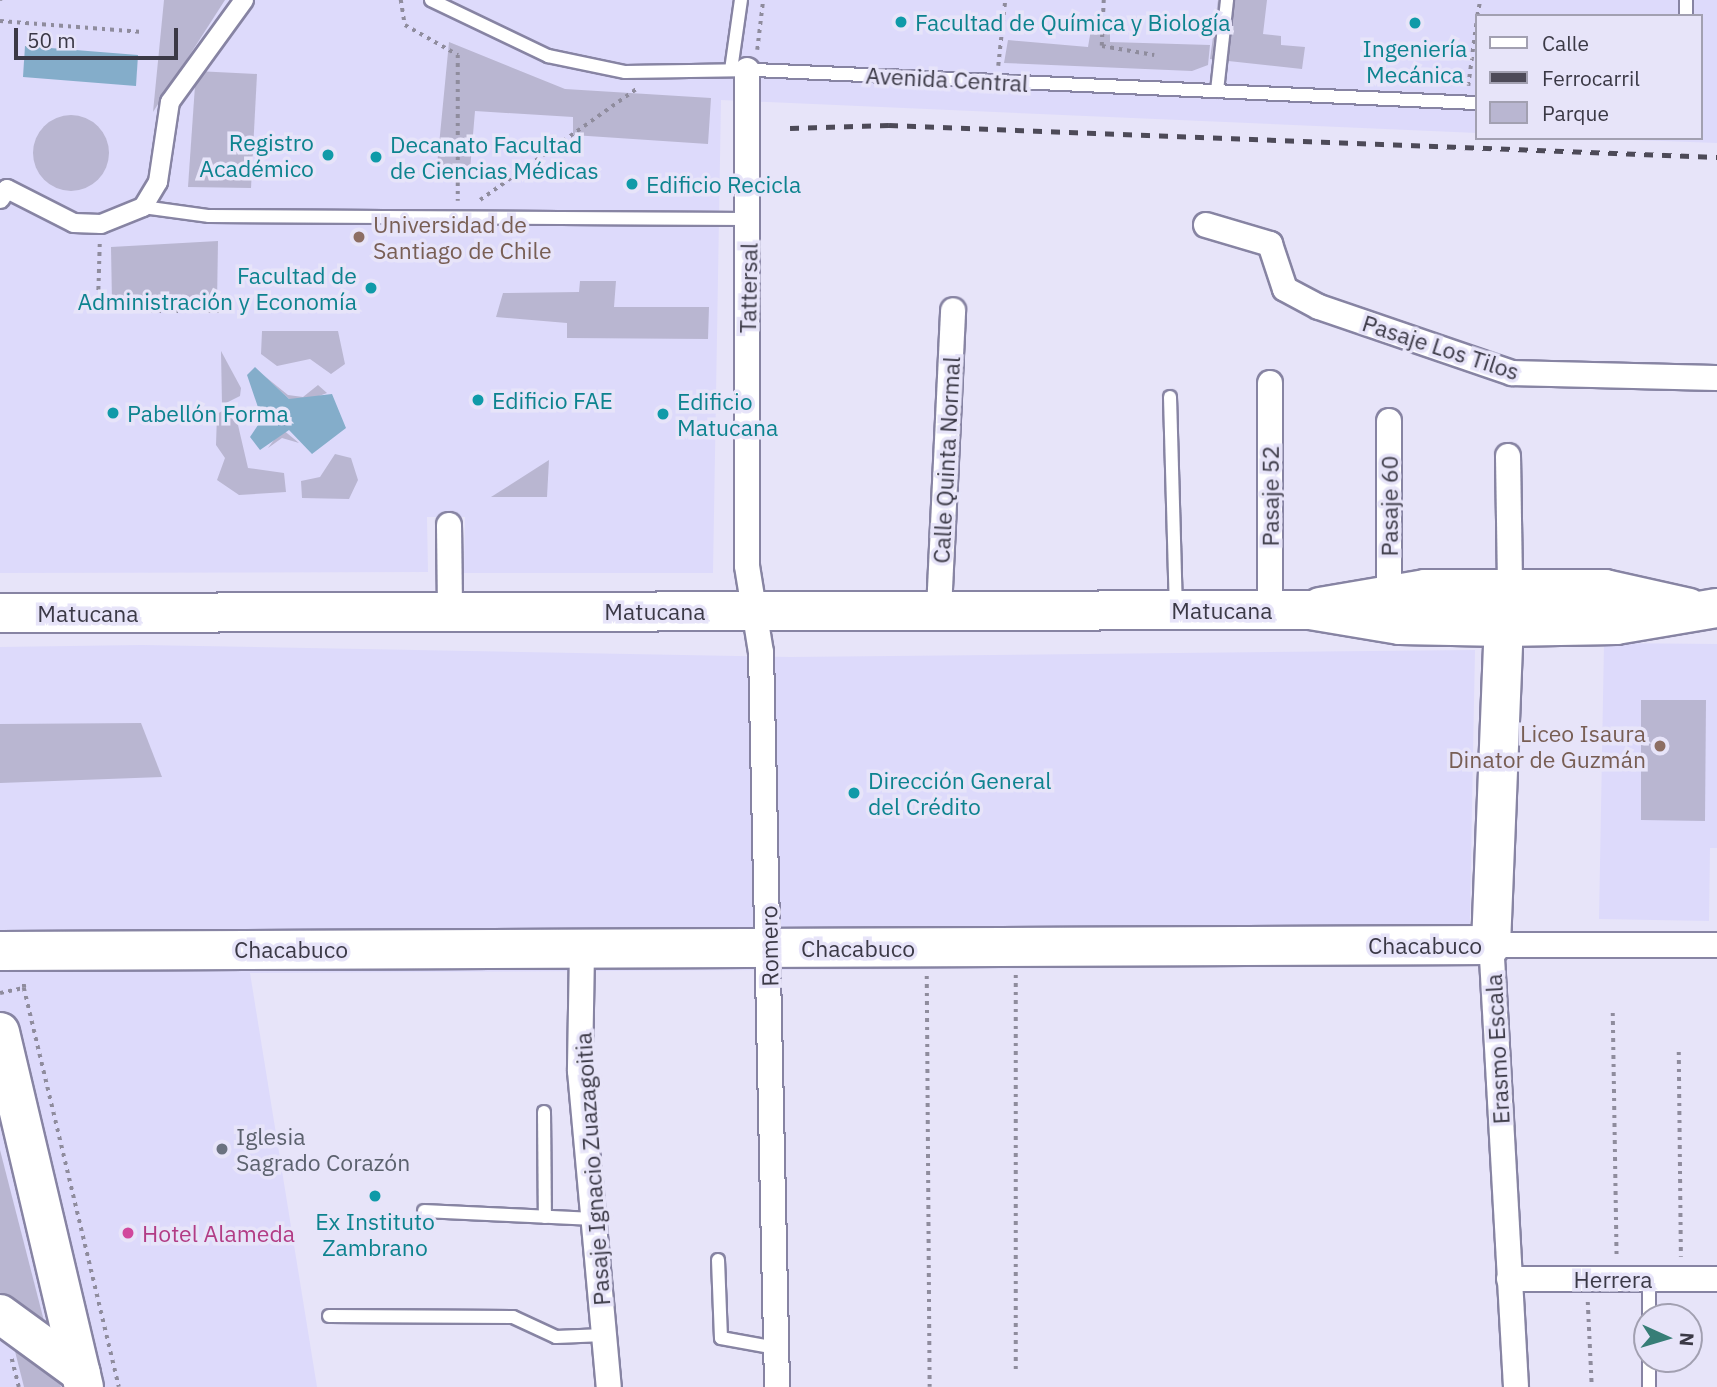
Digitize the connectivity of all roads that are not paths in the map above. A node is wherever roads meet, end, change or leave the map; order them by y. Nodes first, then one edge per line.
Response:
1 (244, 0) edge
2 (431, 0) edge
3 (741, 0) edge
4 (1227, 0) edge
5 (744, 70) junction
6 (1217, 91) junction
7 (1471, 102) edge
8 (0, 199) edge
9 (143, 207) junction
10 (748, 219) junction
11 (1206, 225) dead end
12 (953, 310) dead end
13 (1717, 379) edge
14 (1270, 383) dead end
15 (1170, 397) dead end
16 (1390, 421) dead end
17 (1508, 456) dead end
18 (746, 507) joint
19 (449, 524) dead end
20 (1524, 589) junction
21 (1389, 592) junction
22 (1703, 608) edge
23 (939, 610) junction
24 (1176, 610) junction
25 (1270, 610) junction
26 (1310, 610) junction
27 (754, 611) junction
28 (450, 612) junction
29 (0, 613) edge
30 (1504, 627) junction
31 (1491, 945) junction
32 (1717, 945) edge
33 (769, 948) junction
34 (0, 951) edge
35 (582, 951) junction
36 (0, 1032) edge
37 (544, 1112) dead end
38 (424, 1211) dead end
39 (545, 1217) junction
40 (594, 1219) junction
41 (718, 1260) dead end
42 (1509, 1279) junction
43 (1648, 1279) junction
44 (1717, 1279) edge
45 (1649, 1303) edge
46 (0, 1314) edge
47 (329, 1316) dead end
48 (604, 1335) junction
49 (776, 1348) junction
50 (82, 1380) edge
51 (609, 1387) edge
52 (777, 1387) edge
53 (1516, 1387) edge

1 - 9 street
2 - 5 lane, Avenida Central
3 - 5 lane
4 - 6 lane
5 - 6 lane, Avenida Central
5 - 10 street, Tattersal
6 - 7 lane, Avenida Central
8 - 9 street
9 - 10 lane
10 - 18 street, Tattersal
11 - 13 street, Pasaje Los Tilos
12 - 23 street, Calle Quinta Normal
14 - 25 street, Pasaje 52
15 - 24 lane
16 - 21 street, Pasaje 60
17 - 20 street
18 - 27 street, Romero
19 - 28 street
20 - 21 main road, Matucana
20 - 22 main road, Matucana
20 - 30 main road
21 - 26 main road, Matucana
22 - 30 main road, Matucana
23 - 24 main road, Matucana
23 - 27 main road, Matucana
24 - 25 main road, Matucana
25 - 26 main road, Matucana
26 - 30 main road, Matucana
27 - 28 main road, Matucana
27 - 33 street, Romero
28 - 29 main road, Matucana
30 - 31 main road, Erasmo Escala
31 - 32 street, Chacabuco
31 - 33 main road, Chacabuco
31 - 42 street, Erasmo Escala
33 - 35 main road, Chacabuco
33 - 49 street, Romero
34 - 35 main road, Chacabuco
35 - 40 street, Pasaje Ignacio Zuazagoitia
36 - 50 main road
37 - 39 lane
38 - 39 lane
39 - 40 lane
40 - 48 street, Pasaje Ignacio Zuazagoitia
41 - 49 lane
42 - 43 street, Herrera
42 - 53 street, Erasmo Escala
43 - 44 street, Herrera
43 - 45 lane
46 - 50 main road
47 - 48 lane
48 - 51 street, Pasaje Ignacio Zuazagoitia
49 - 52 street, Romero

